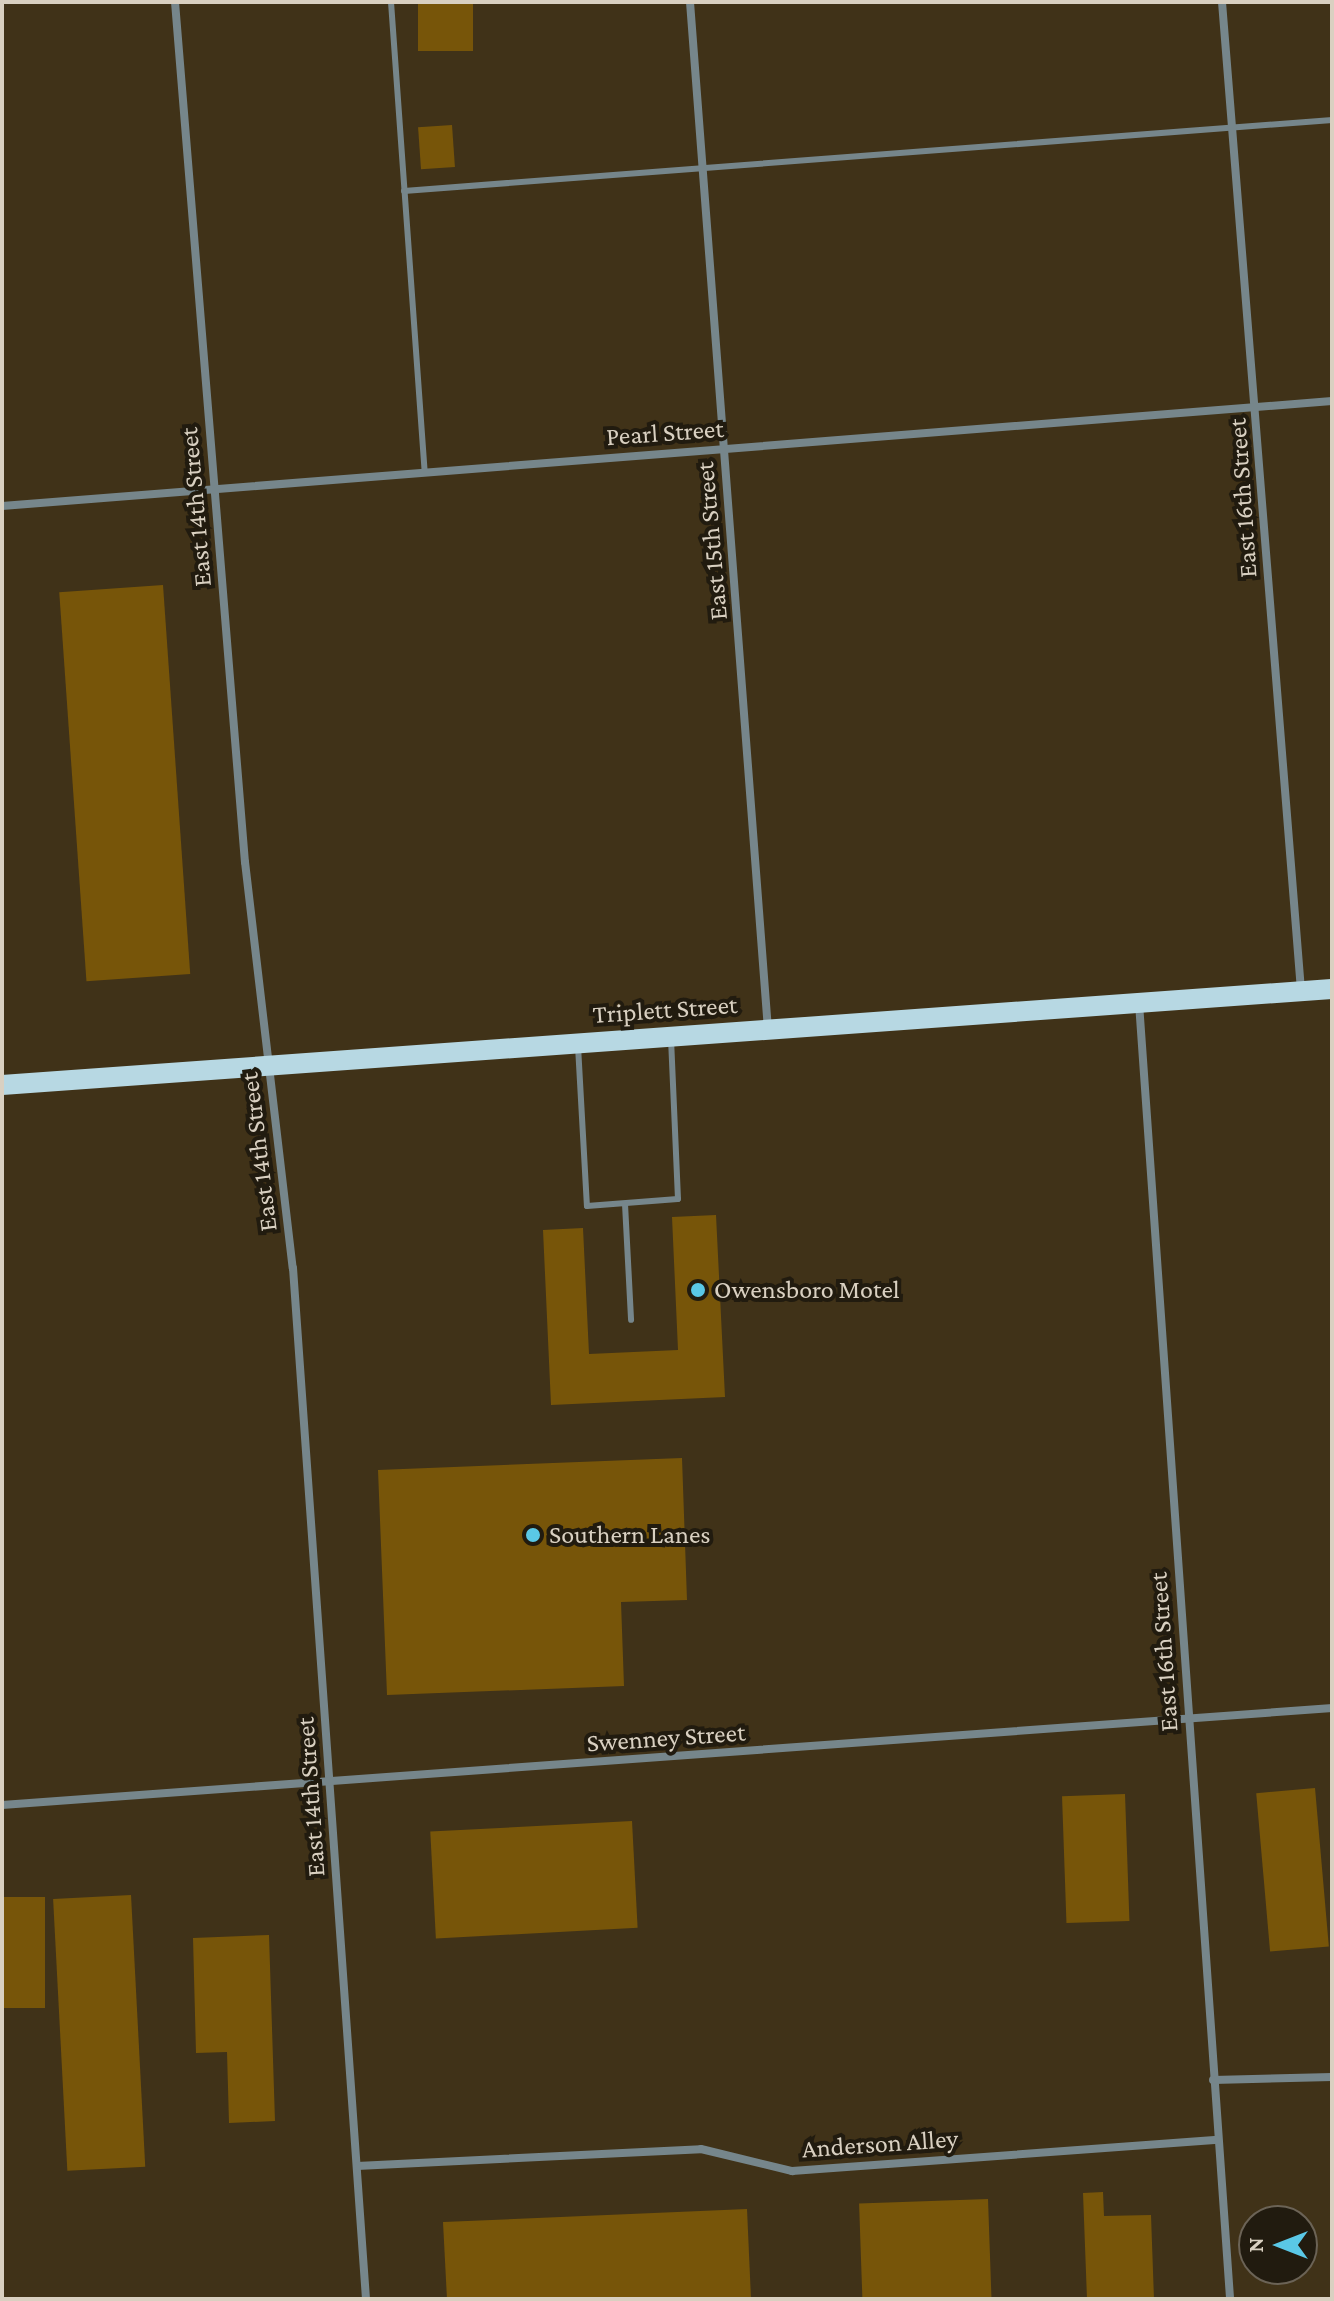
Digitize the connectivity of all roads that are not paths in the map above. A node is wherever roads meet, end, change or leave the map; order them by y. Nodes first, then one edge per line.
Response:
1 (175, 2) edge
2 (391, 2) edge
3 (690, 2) edge
4 (1222, 2) edge
5 (1332, 120) edge
6 (1233, 127) junction
7 (703, 168) junction
8 (404, 191) junction
9 (1332, 401) edge
10 (1256, 407) junction
11 (724, 449) junction
12 (425, 472) junction
13 (215, 489) junction
14 (2, 506) edge
15 (1332, 989) edge
16 (1301, 991) junction
17 (1139, 1003) junction
18 (768, 1029) junction
19 (671, 1036) junction
20 (578, 1043) junction
21 (268, 1065) junction
22 (2, 1085) edge
23 (625, 1204) junction
24 (631, 1320) dead end
25 (1332, 1708) edge
26 (1189, 1720) junction
27 (330, 1783) junction
28 (2, 1805) edge
29 (1332, 2077) edge
30 (1213, 2080) junction
31 (1218, 2140) junction
32 (357, 2166) junction
33 (366, 2299) edge
34 (1230, 2299) edge

1 - 13 street, East 14th Street
2 - 8 lane
3 - 7 street, East 15th Street
4 - 6 street, East 16th Street
5 - 6 lane
6 - 7 lane
6 - 10 street, East 16th Street
7 - 8 lane
7 - 11 street, East 15th Street
8 - 12 lane
9 - 10 street, Pearl Street
10 - 11 street, Pearl Street
10 - 16 street, East 16th Street
11 - 12 street, Pearl Street
11 - 18 street, East 15th Street
12 - 13 street, Pearl Street
13 - 14 street, Pearl Street
13 - 21 street, East 14th Street
15 - 16 main road, Triplett Street
16 - 17 main road, Triplett Street
17 - 18 main road, Triplett Street
17 - 26 street, East 16th Street
18 - 19 main road, Triplett Street
19 - 20 main road, Triplett Street
19 - 23 lane
20 - 21 main road, Triplett Street
20 - 23 lane
21 - 22 main road, Triplett Street
21 - 27 street, East 14th Street
23 - 24 lane
25 - 26 street, Swenney Street
26 - 27 street, Swenney Street
26 - 30 street, East 16th Street
27 - 28 street, Swenney Street
27 - 32 street, East 14th Street
29 - 30 street
30 - 31 street, East 16th Street
31 - 32 street, Anderson Alley
31 - 34 street, East 16th Street
32 - 33 street, East 14th Street

